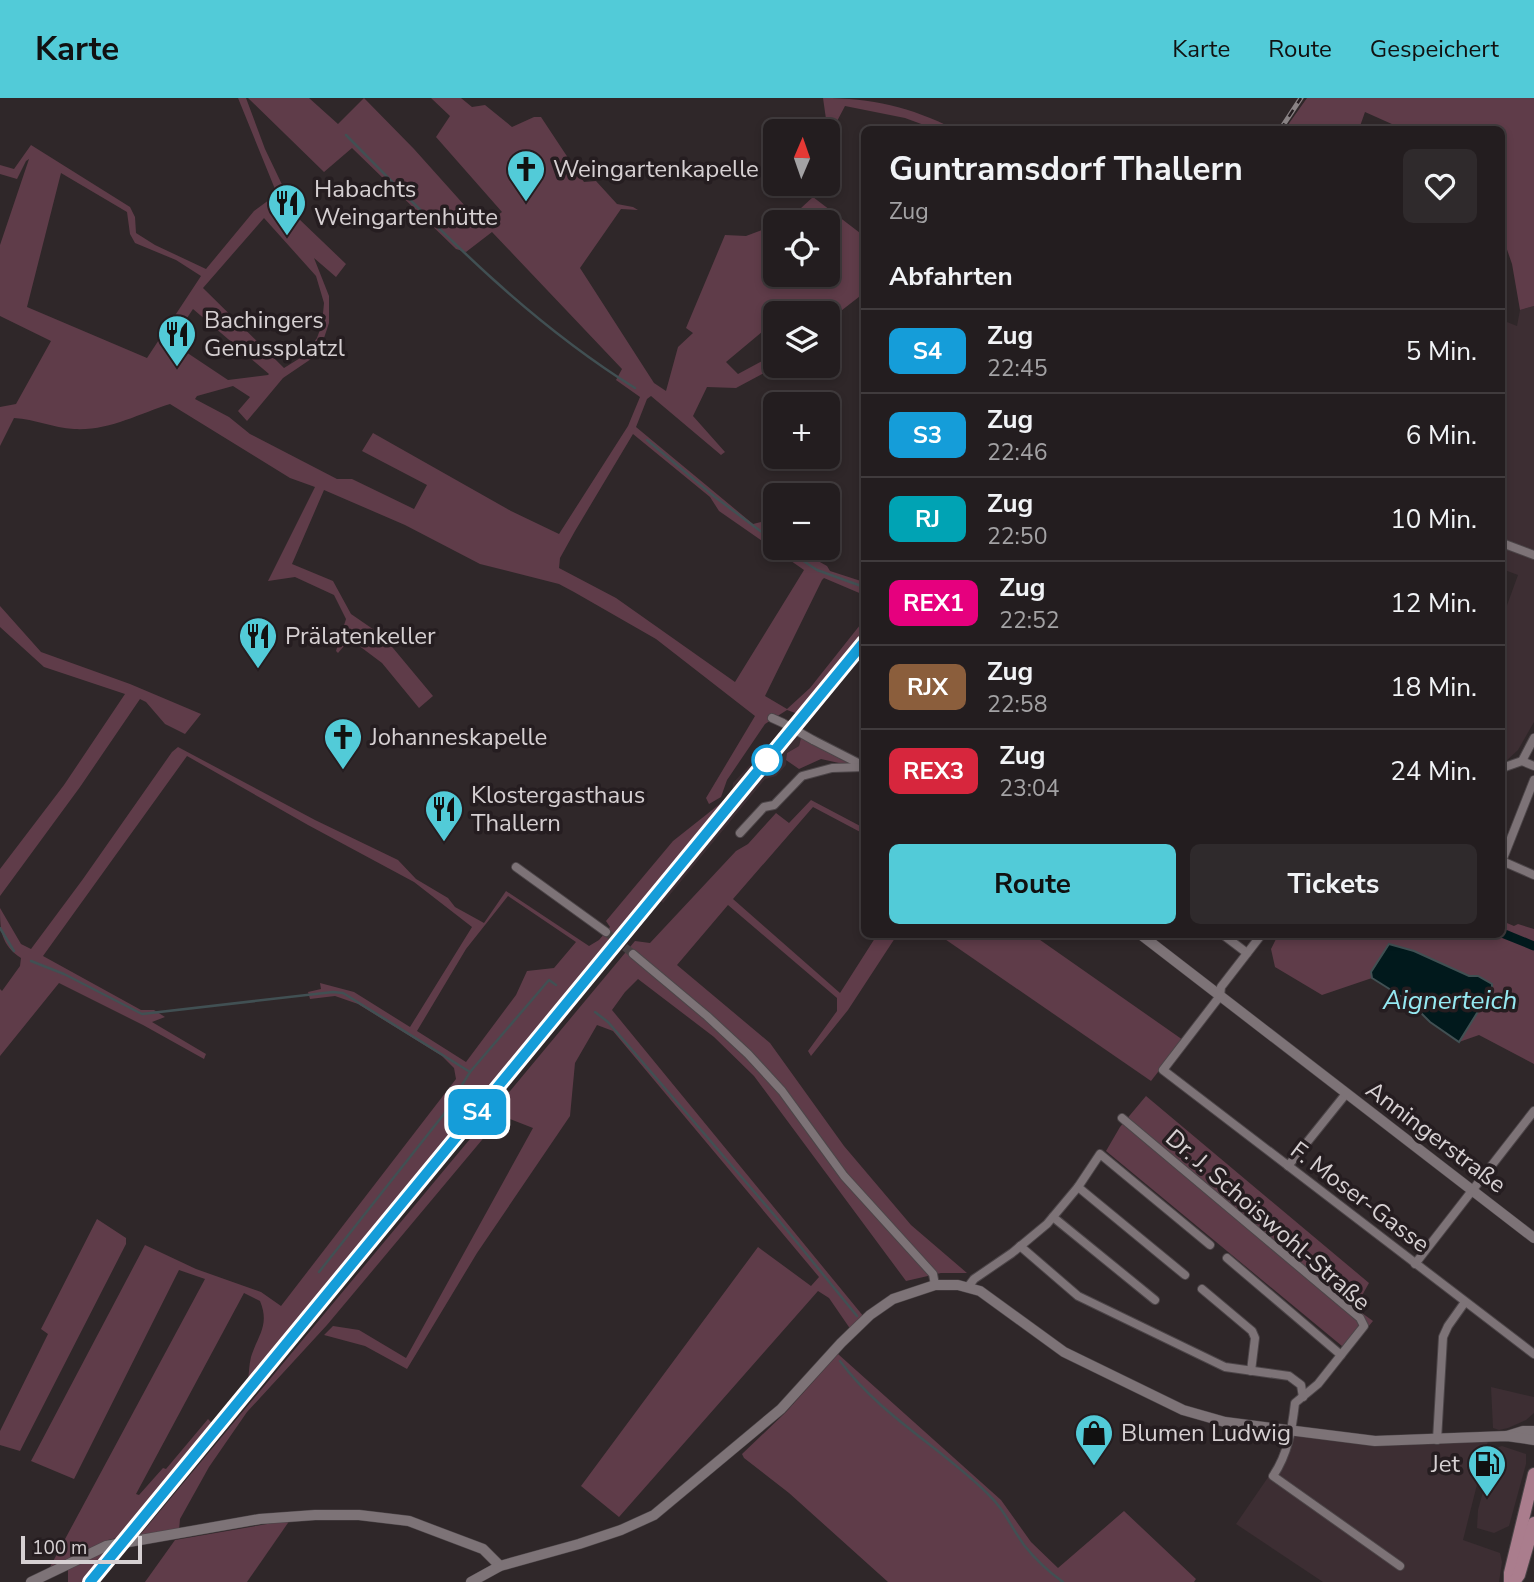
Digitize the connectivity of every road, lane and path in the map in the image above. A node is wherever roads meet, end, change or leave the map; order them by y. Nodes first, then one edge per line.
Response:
1 (1505, 544) edge
2 (1534, 555) edge
3 (772, 718) dead end
4 (1534, 738) edge
5 (1522, 761) junction
6 (861, 765) edge
7 (1534, 766) edge
8 (861, 767) edge
9 (1505, 767) edge
10 (1534, 780) edge
11 (740, 832) dead end
12 (1505, 853) edge
13 (1505, 862) edge
14 (516, 867) dead end
15 (1534, 875) edge
16 (606, 932) tunnel mouth
17 (1145, 938) edge
18 (1227, 938) edge
19 (1259, 938) edge
20 (1247, 953) junction
21 (633, 954) tunnel mouth
22 (1220, 996) junction
23 (1345, 1095) junction
24 (1534, 1111) edge
25 (1122, 1118) dead end
26 (1288, 1166) junction
27 (1078, 1186) junction
28 (1471, 1190) junction
29 (1053, 1217) junction
30 (1534, 1238) edge
31 (1210, 1245) dead end
32 (1020, 1246) junction
33 (1227, 1258) dead end
34 (1415, 1264) junction
35 (1185, 1275) dead end
36 (935, 1285) junction
37 (968, 1287) junction
38 (1202, 1289) dead end
39 (1155, 1300) dead end
40 (1465, 1302) junction
41 (1534, 1354) edge
42 (1341, 1355) junction
43 (1251, 1371) junction
44 (1303, 1396) junction
45 (1534, 1431) edge
46 (1291, 1432) junction
47 (1507, 1436) junction
48 (1437, 1440) junction
49 (1534, 1440) edge
50 (1534, 1474) edge
51 (1534, 1523) edge
52 (500, 1566) junction
53 (1400, 1566) dead end
54 (30, 1582) edge
55 (471, 1582) edge
56 (1512, 1582) edge

1 - 2 street
3 - 6 street, bridge
4 - 5 street
5 - 7 street
5 - 9 street
8 - 11 street
10 - 12 street
13 - 15 street
14 - 16 street
17 - 22 street, Anningerstraße
18 - 20 street
19 - 20 street
20 - 22 street
21 - 36 street
22 - 23 street, Anningerstraße
22 - 26 street, F. Moser-Gasse
23 - 26 street, Anningerstraße
23 - 28 street, Anningerstraße
24 - 28 street
25 - 42 street, Dr. J. Schoiswohl-Straße
26 - 34 street, F. Moser-Gasse
27 - 29 street
27 - 31 street
27 - 35 street
28 - 30 street, Anningerstraße
28 - 34 street
29 - 32 street
29 - 39 street
32 - 37 street
32 - 43 street
33 - 42 street
34 - 40 street, F. Moser-Gasse
36 - 37 street
36 - 52 street
37 - 46 street
38 - 43 street
40 - 41 street, F. Moser-Gasse
40 - 48 street
42 - 44 street, Dr. J. Schoiswohl-Straße
43 - 44 street
44 - 46 street, Dr. J. Schoiswohl-Straße
45 - 47 street
46 - 48 street
46 - 53 street, Dr. J. Schoiswohl-Straße
47 - 48 street
47 - 49 street
50 - 56 main road
51 - 56 main road
52 - 54 street
52 - 55 street

